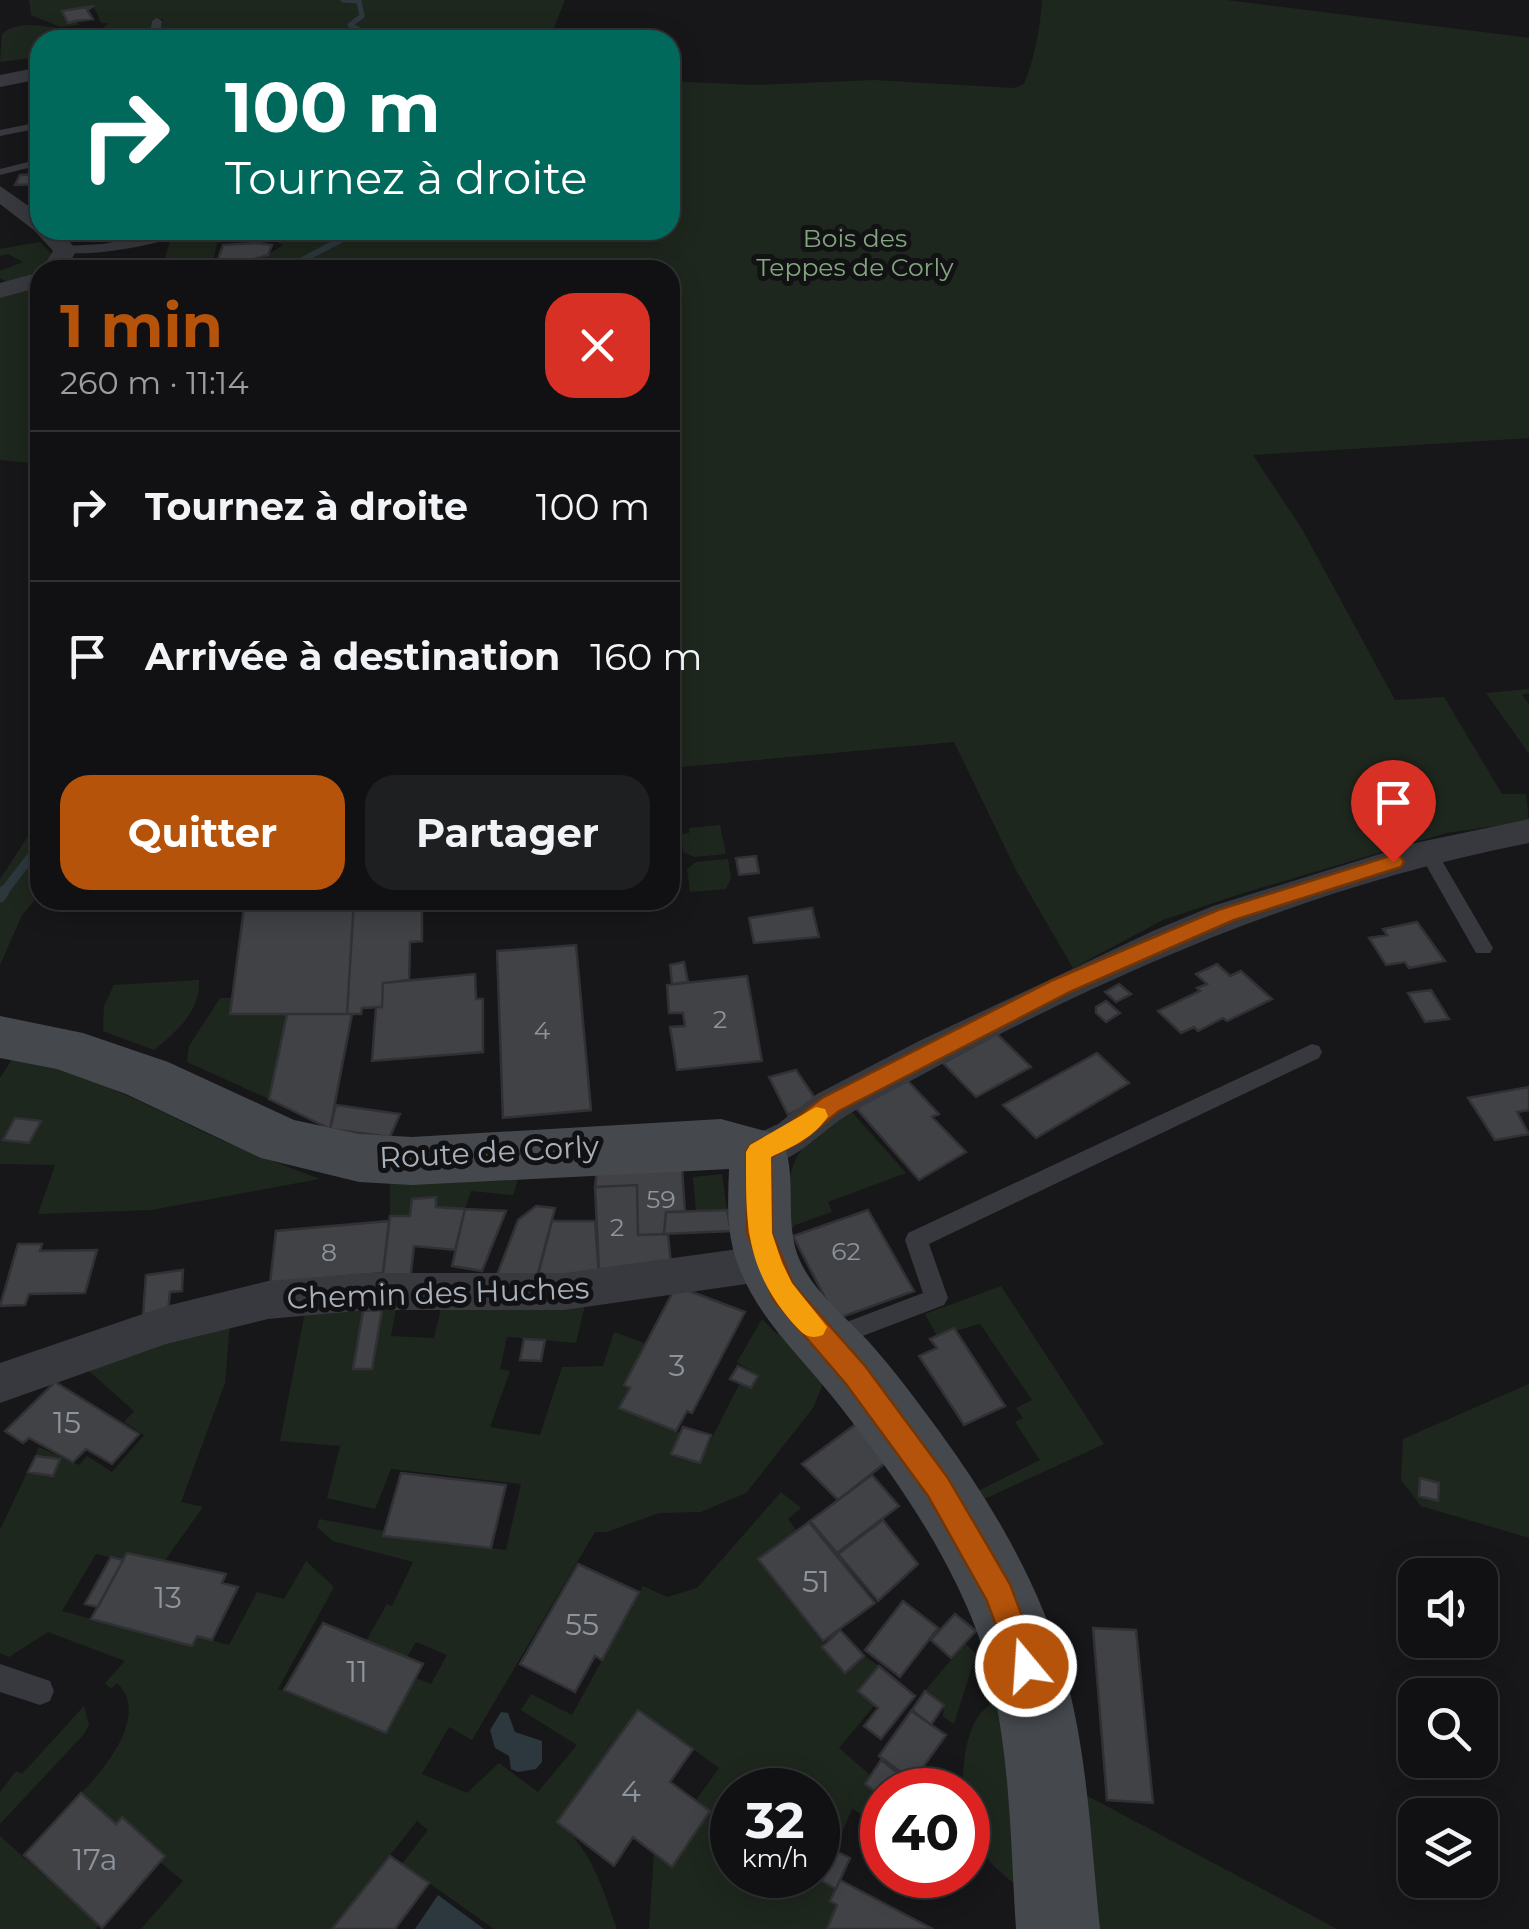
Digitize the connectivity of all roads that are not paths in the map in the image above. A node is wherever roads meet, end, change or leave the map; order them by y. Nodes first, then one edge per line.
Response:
1 (157, 21) dead end
2 (156, 30) edge
3 (30, 76) edge
4 (0, 80) edge
5 (30, 127) edge
6 (0, 133) edge
7 (30, 164) edge
8 (0, 172) edge
9 (0, 193) edge
10 (30, 217) edge
11 (141, 240) edge
12 (59, 260) edge
13 (30, 282) edge
14 (0, 290) edge
15 (1529, 831) edge
16 (1426, 850) junction
17 (1483, 948) dead end
18 (0, 1037) edge
19 (1312, 1052) dead end
20 (759, 1152) junction
21 (768, 1263) junction
22 (824, 1340) junction
23 (0, 1383) edge
24 (0, 1678) edge
25 (40, 1691) dead end
26 (1058, 1929) edge

1 - 2 lane
3 - 4 street
5 - 6 lane
7 - 8 lane
9 - 10 street
11 - 12 lane
13 - 14 street
15 - 16 street
16 - 17 lane
16 - 20 street
18 - 20 street, Route de Corly
19 - 22 lane
20 - 21 street
21 - 22 street
21 - 23 street, Chemin des Huches
22 - 26 street
24 - 25 lane

